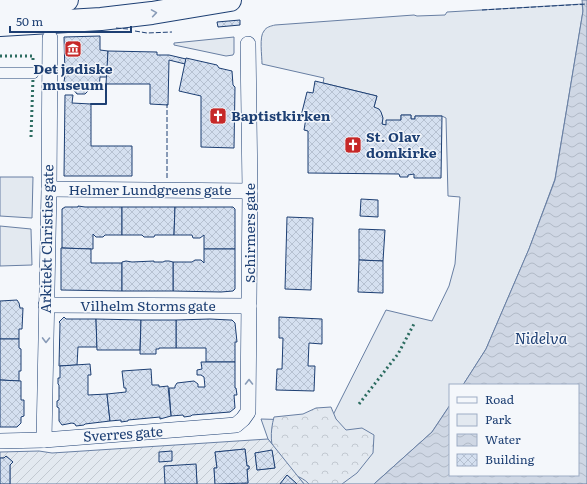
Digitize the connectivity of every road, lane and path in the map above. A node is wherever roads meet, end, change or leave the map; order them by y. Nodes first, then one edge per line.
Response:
1 (67, 0) edge
2 (230, 0) edge
3 (0, 4) edge
4 (0, 24) edge
5 (50, 38) dead end
6 (248, 44) dead end
7 (0, 73) edge
8 (33, 73) dead end
9 (49, 189) junction
10 (250, 191) junction
11 (46, 305) junction
12 (249, 306) junction
13 (243, 419) joint
14 (0, 440) edge
15 (44, 440) junction

1 - 3 main road
4 -> 2 main road
5 - 9 street, Arkitekt Christies gate
6 - 10 street, Schirmers gate
7 - 8 street
9 - 10 street, Helmer Lundgreens gate
9 - 11 street, Arkitekt Christies gate
10 - 12 street, Schirmers gate
11 - 12 street, Vilhelm Storms gate
11 -> 15 street, Arkitekt Christies gate
13 -> 12 street, Schirmers gate
13 - 15 street, Sverres gate
14 - 15 street, Sverres gate

